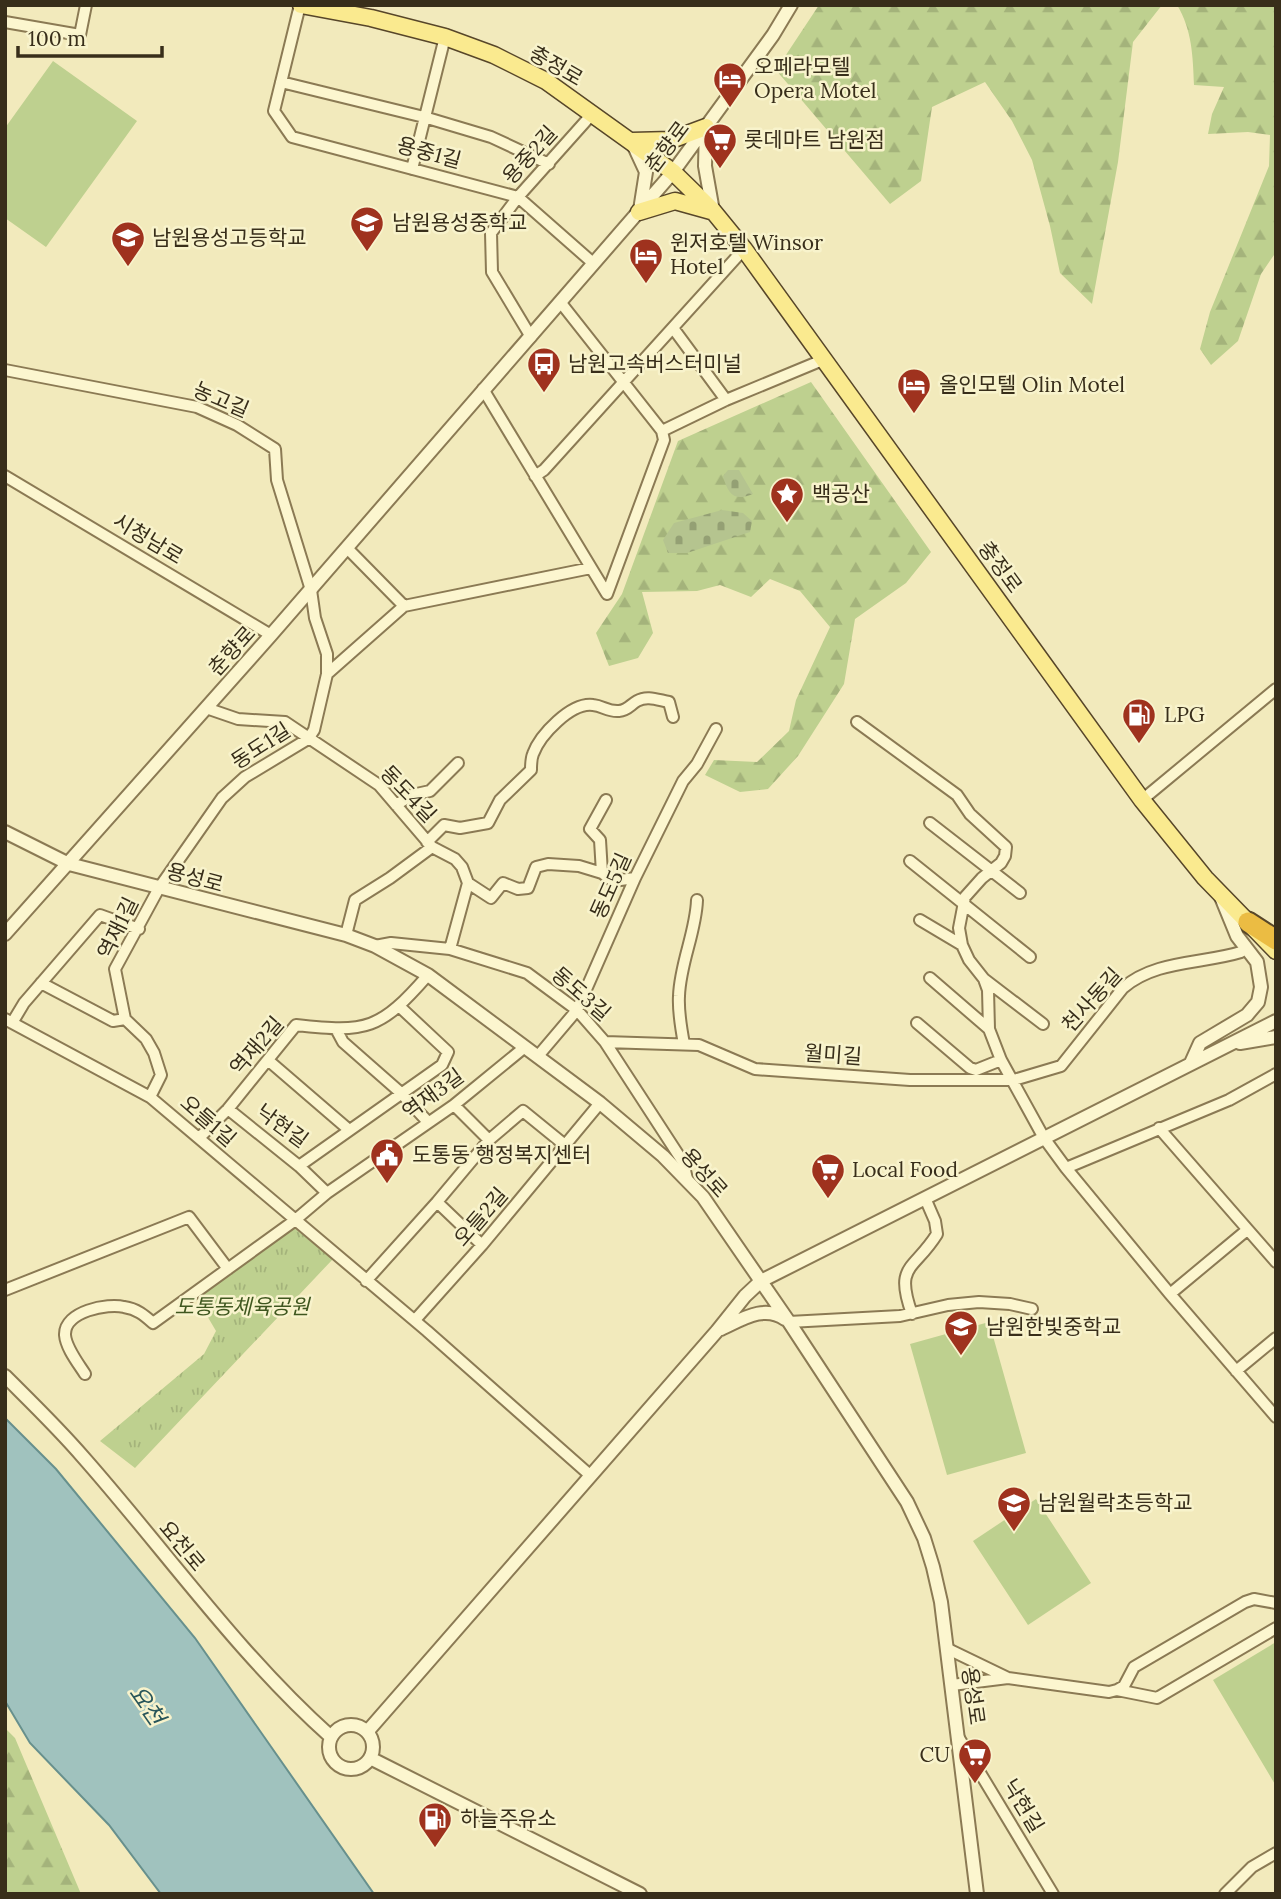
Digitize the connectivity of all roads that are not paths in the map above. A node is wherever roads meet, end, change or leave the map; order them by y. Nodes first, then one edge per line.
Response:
1 (86, 5) edge
2 (300, 5) edge
3 (791, 5) edge
4 (5, 22) edge
5 (445, 37) junction
6 (281, 82) junction
7 (593, 113) junction
8 (424, 117) junction
9 (706, 127) junction
10 (632, 141) junction
11 (549, 164) junction
12 (412, 169) junction
13 (673, 172) junction
14 (518, 197) junction
15 (713, 211) junction
16 (639, 212) junction
17 (744, 249) junction
18 (593, 263) junction
19 (561, 303) junction
20 (673, 328) junction
21 (531, 337) junction
22 (825, 359) junction
23 (5, 370) edge
24 (624, 380) junction
25 (483, 389) junction
26 (726, 400) junction
27 (662, 431) junction
28 (5, 476) edge
29 (536, 476) junction
30 (347, 548) junction
31 (591, 568) junction
32 (311, 590) junction
33 (404, 606) junction
34 (271, 635) junction
35 (327, 674) junction
36 (1276, 690) edge
37 (206, 708) junction
38 (673, 717) dead end
39 (857, 722) dead end
40 (716, 729) dead end
41 (308, 739) junction
42 (458, 763) dead end
43 (606, 800) dead end
44 (1142, 800) junction
45 (396, 805) junction
46 (930, 822) dead end
47 (5, 832) edge
48 (430, 845) junction
49 (911, 861) dead end
50 (69, 864) junction
51 (992, 870) junction
52 (601, 873) junction
53 (635, 878) junction
54 (468, 883) junction
55 (159, 888) junction
56 (1020, 893) dead end
57 (1220, 894) junction
58 (697, 900) dead end
59 (964, 904) junction
60 (920, 920) dead end
61 (1248, 922) junction
62 (139, 929) junction
63 (5, 934) edge
64 (346, 935) junction
65 (1276, 940) edge
66 (962, 945) junction
67 (375, 946) junction
68 (450, 949) junction
69 (1276, 951) edge
70 (1241, 952) dead end
71 (1030, 957) dead end
72 (428, 975) junction
73 (930, 978) dead end
74 (984, 979) junction
75 (41, 983) junction
76 (400, 1007) junction
77 (577, 1010) junction
78 (125, 1019) junction
79 (9, 1021) edge
80 (1276, 1021) edge
81 (918, 1023) dead end
82 (1043, 1024) dead end
83 (336, 1029) junction
84 (989, 1029) junction
85 (1276, 1037) edge
86 (606, 1042) junction
87 (684, 1044) junction
88 (1226, 1045) junction
89 (525, 1047) junction
90 (538, 1056) junction
91 (1001, 1060) junction
92 (269, 1061) junction
93 (1191, 1063) junction
94 (1061, 1066) joint
95 (1276, 1074) edge
96 (1014, 1080) junction
97 (401, 1093) junction
98 (150, 1097) junction
99 (600, 1103) junction
100 (454, 1105) junction
101 (228, 1110) junction
102 (428, 1122) junction
103 (1159, 1128) junction
104 (348, 1129) junction
105 (199, 1138) junction
106 (1044, 1138) junction
107 (489, 1140) junction
108 (566, 1146) junction
109 (299, 1166) junction
110 (1066, 1168) junction
111 (687, 1179) junction
112 (327, 1194) junction
113 (925, 1198) junction
114 (438, 1202) junction
115 (294, 1221) junction
116 (1247, 1230) junction
117 (482, 1245) junction
118 (1276, 1262) edge
119 (228, 1269) junction
120 (366, 1281) junction
121 (761, 1281) junction
122 (5, 1290) edge
123 (1170, 1294) junction
124 (1032, 1309) dead end
125 (912, 1314) junction
126 (415, 1320) junction
127 (789, 1322) junction
128 (717, 1331) junction
129 (1276, 1338) edge
130 (1236, 1370) junction
131 (85, 1374) dead end
132 (5, 1376) edge
133 (1276, 1417) edge
134 (591, 1476) junction
135 (1276, 1604) edge
136 (1276, 1628) edge
137 (948, 1649) junction
138 (1008, 1678) junction
139 (952, 1685) junction
140 (1117, 1690) junction
141 (367, 1732) junction
142 (331, 1737) junction
143 (959, 1738) junction
144 (370, 1758) junction
145 (1276, 1853) edge
146 (640, 1894) edge
147 (977, 1894) edge
148 (1053, 1894) edge
149 (1225, 1894) edge

1 - 4 street
2 - 5 main road, 충정로
2 - 6 street, 용중1길
3 - 9 street, 춘향로
5 - 7 main road, 충정로
5 - 8 street
6 - 8 street, 용중1길
6 - 12 street, 용중1길
7 - 10 main road, 충정로
7 - 11 street, 용중2길
8 - 11 street, 용중1길
8 - 12 street
9 - 10 main road
9 - 13 street, 춘향로
9 - 15 street
10 - 13 main road, 충정로
10 - 16 street
11 - 14 street, 용중2길
12 - 14 street, 용중1길
13 - 15 main road, 충정로
13 - 16 street, 춘향로
14 - 18 street, 용중1길
14 - 21 street, 용중2길
15 - 16 main road
15 - 17 main road, 충정로
16 - 18 street, 춘향로
17 - 20 street
17 - 22 main road, 충정로
18 - 19 street, 춘향로
19 - 21 street, 춘향로
19 - 24 street
20 - 24 street
20 - 26 street
21 - 25 street, 춘향로
22 - 26 street
22 - 44 main road, 충정로
23 - 32 street, 농고길
24 - 27 street
24 - 29 street
25 - 29 street
25 - 30 street, 춘향로
26 - 27 street
27 - 31 street
28 - 34 street, 시청남로
29 - 31 street
30 - 32 street, 춘향로
30 - 33 street
31 - 33 street
32 - 34 street, 춘향로
32 - 35 street
33 - 35 street
34 - 37 street, 춘향로
35 - 41 street, 동도1길
36 - 44 street
37 - 41 street, 동도4길
37 - 50 street, 춘향로
38 - 48 street
39 - 51 street
40 - 53 street, 동도5길
41 - 45 street, 동도4길
41 - 55 street, 동도1길
42 - 45 street
43 - 52 street
44 - 57 main road, 충정로
45 - 48 street, 동도4길
46 - 51 street
47 - 50 street, 용성로
48 - 54 street, 동도4길
48 - 64 street
49 - 59 street
50 - 55 street, 용성로
50 - 63 street, 춘향로
51 - 56 street
51 - 59 street
52 - 53 street
52 - 54 street
53 - 77 street, 동도5길
54 - 68 street
55 - 62 street, 역재1길
55 - 64 street, 용성로
57 - 61 main road, 충정로
57 - 93 street
58 - 87 street
59 - 66 street
59 - 71 street
60 - 66 street
61 - 65 highway
61 - 69 main road, 충정로
62 - 75 street
62 - 78 street, 역재1길
64 - 67 street, 용성로
66 - 74 street
67 - 68 street, 동도3길
67 - 72 street, 용성로
68 - 77 street, 동도3길
70 - 94 street, 천사동길
72 - 76 street, 역재2길
72 - 89 street, 용성로
73 - 84 street
74 - 82 street
74 - 84 street
75 - 78 street
75 - 79 street
76 - 83 street, 역재2길
76 - 97 street, 낙현길
77 - 86 street, 동도3길
77 - 90 street, 동도5길
78 - 98 street
79 - 98 street, 오들1길
80 - 88 street
81 - 91 street
83 - 92 street, 역재2길
83 - 97 street
84 - 91 street
85 - 88 street
86 - 87 street, 월미길
86 - 111 street, 동도3길
87 - 96 street, 월미길
88 - 93 street
89 - 90 street, 용성로
89 - 100 street, 역재3길
90 - 99 street, 용성로
91 - 96 street
92 - 101 street, 역재2길
92 - 104 street, 낙현길
93 - 106 street
94 - 96 street, 월미길
95 - 103 street
96 - 106 street
97 - 102 street
97 - 104 street, 낙현길
98 - 105 street, 오들1길
99 - 108 street, 오들2길
99 - 111 street, 용성로
100 - 102 street, 역재3길
100 - 107 street
101 - 105 street, 역재2길
101 - 109 street, 낙현길
102 - 112 street, 역재3길
103 - 110 street
103 - 116 street
104 - 109 street, 낙현길
105 - 115 street, 오들1길
106 - 110 street
106 - 113 street
107 - 108 street
107 - 114 street
108 - 117 street, 오들2길
109 - 112 street
110 - 123 street
111 - 121 street, 용성로
112 - 115 street, 역재3길
113 - 121 street
113 - 125 street
114 - 117 street
114 - 120 street
115 - 119 street, 역재3길
115 - 120 street, 오들1길
116 - 118 street
116 - 123 street
117 - 126 street, 오들2길
119 - 122 street
119 - 131 street, 역재3길
120 - 126 street, 오들1길
121 - 127 street, 용성로
121 - 128 street
123 - 130 street
124 - 125 street
125 - 127 street
126 - 134 street, 오들1길
127 - 128 street
127 - 137 street, 용성로
128 - 134 street
129 - 130 street
130 - 133 street
132 - 142 street, 요천로
134 - 141 street
135 - 140 street
136 - 140 street
137 - 138 street
137 - 139 street, 용성로
138 - 139 street
138 - 140 street
139 - 143 street, 용성로
141 - 142 street
141 - 144 street
142 - 144 street, 요천로
143 - 147 street, 용성로
143 - 148 street, 낙현길
144 - 146 street
145 - 149 street

